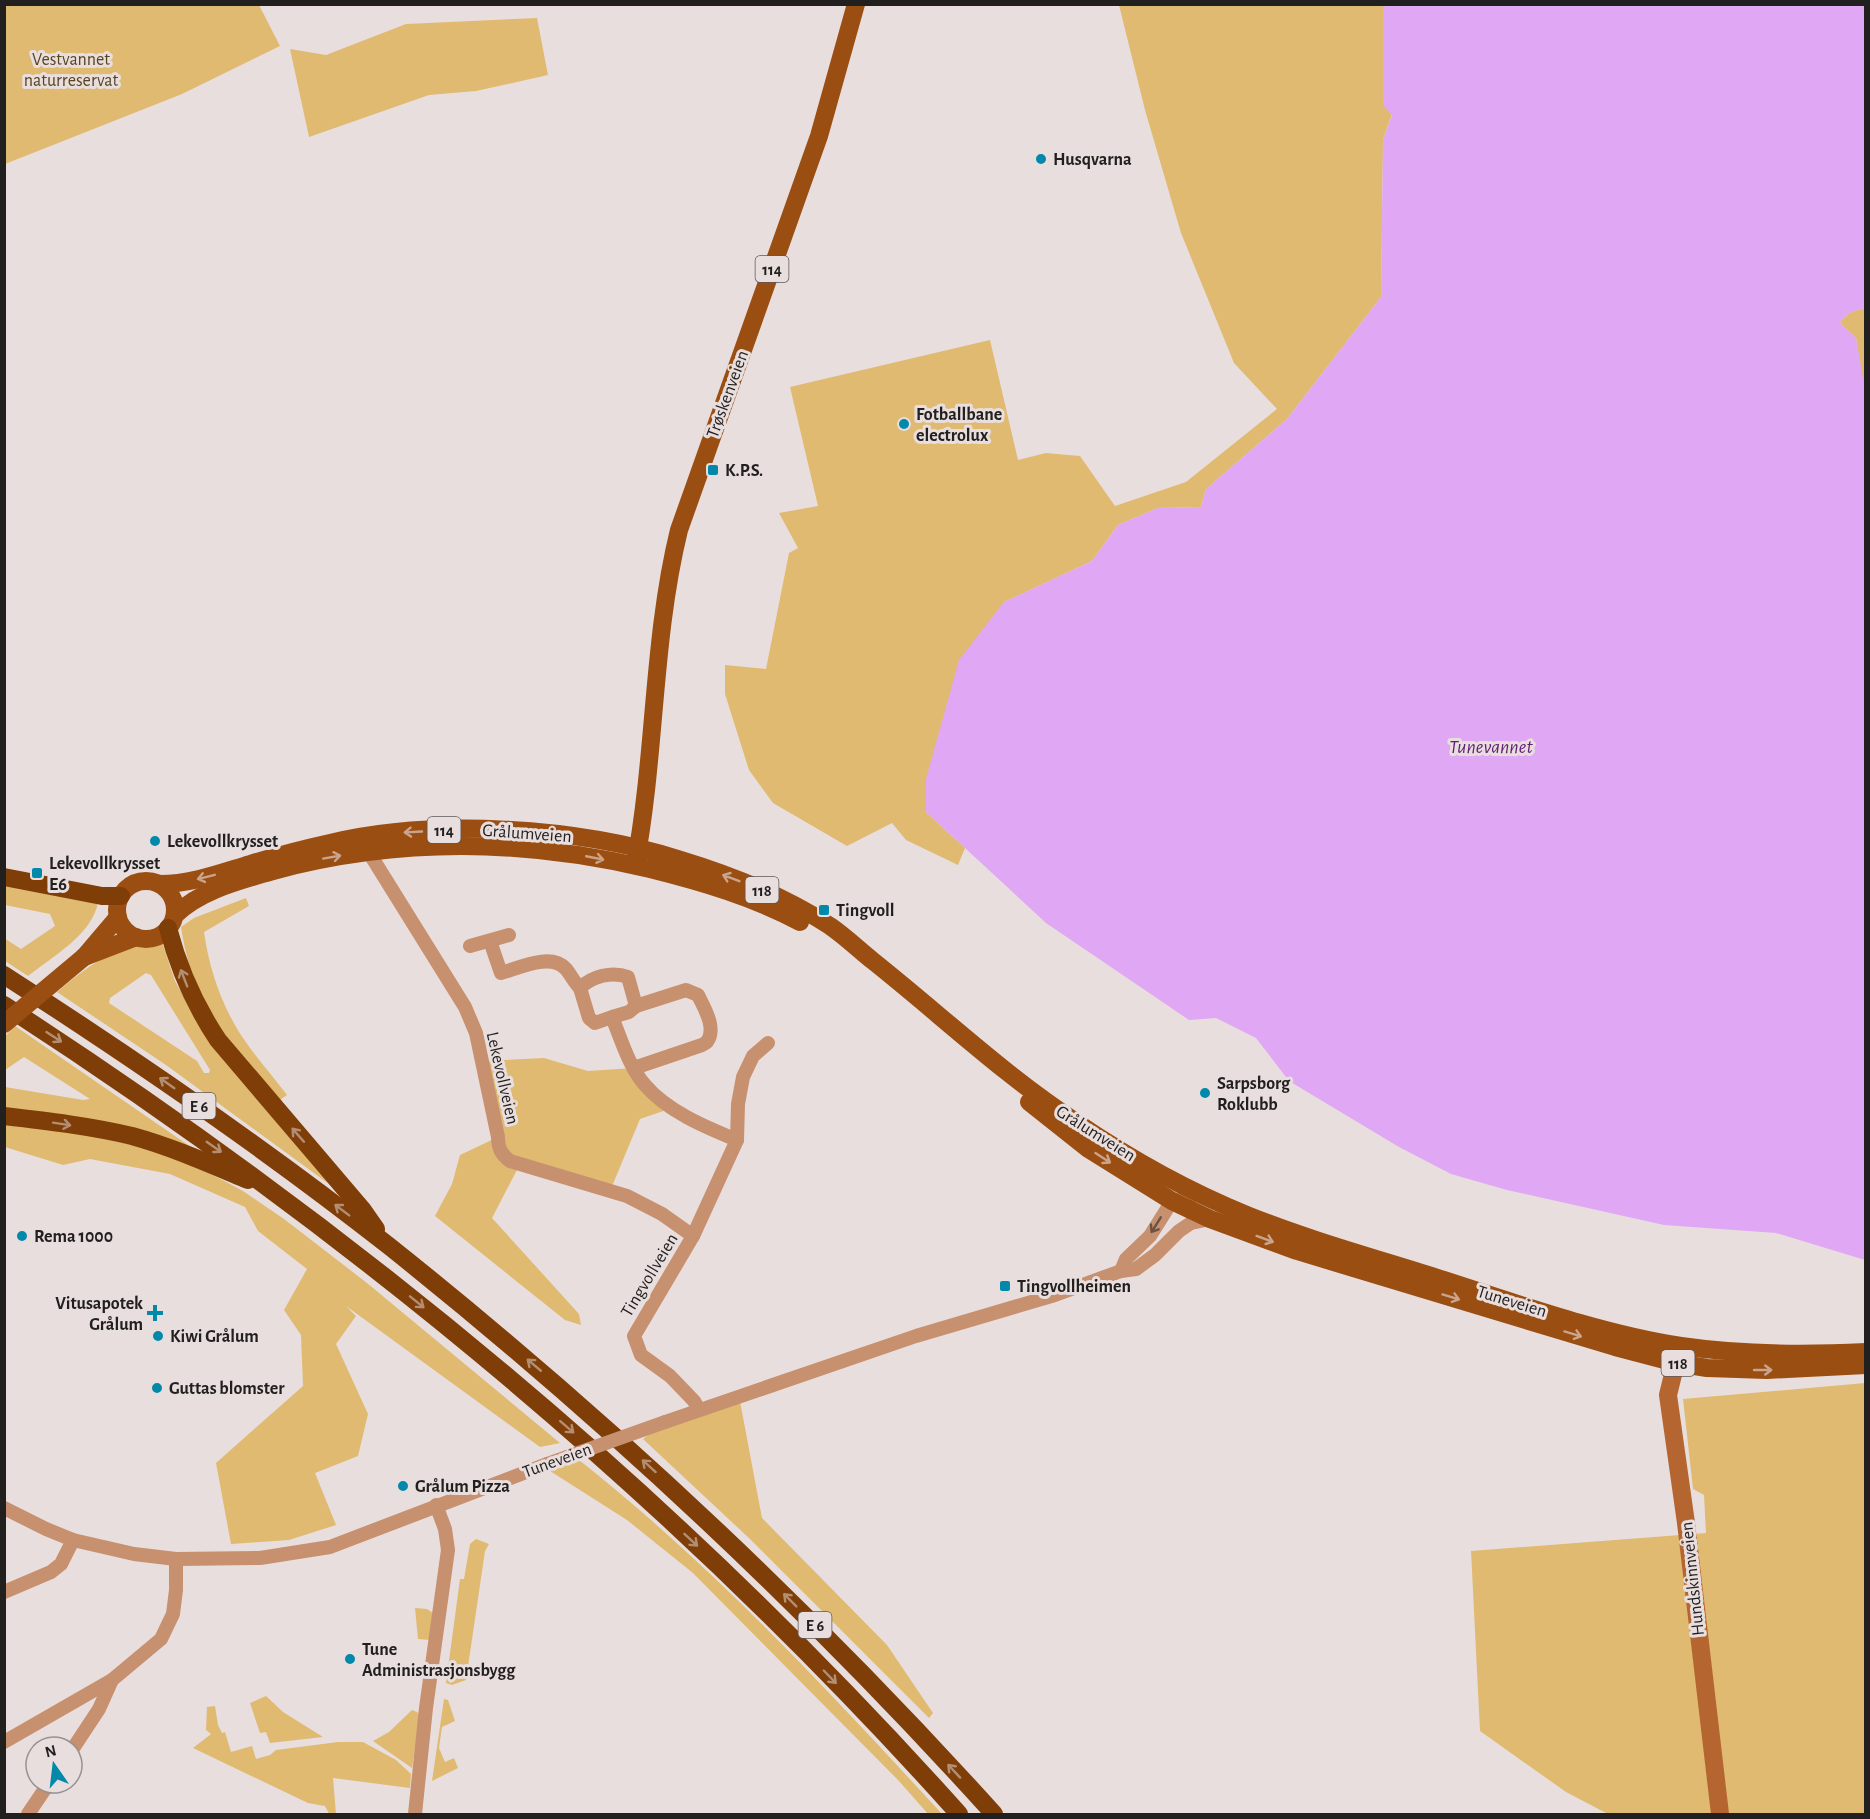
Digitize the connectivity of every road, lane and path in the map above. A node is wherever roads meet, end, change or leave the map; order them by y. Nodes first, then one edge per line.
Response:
1 (856, 4) edge
2 (348, 838) junction
3 (368, 851) junction
4 (636, 857) junction
5 (4, 877) edge
6 (160, 885) junction
7 (121, 896) junction
8 (118, 918) junction
9 (172, 922) junction
10 (509, 935) dead end
11 (136, 937) junction
12 (490, 940) junction
13 (471, 946) dead end
14 (84, 957) junction
15 (4, 975) edge
16 (580, 988) junction
17 (4, 1005) edge
18 (636, 1006) junction
19 (612, 1017) junction
20 (4, 1024) edge
21 (768, 1043) dead end
22 (996, 1065) junction
23 (634, 1068) junction
24 (4, 1116) edge
25 (737, 1140) junction
26 (274, 1190) junction
27 (1201, 1194) junction
28 (1172, 1201) junction
29 (1210, 1219) junction
30 (693, 1236) junction
31 (388, 1245) junction
32 (1121, 1271) junction
33 (1866, 1352) edge
34 (1678, 1354) junction
35 (1866, 1365) edge
36 (699, 1410) junction
37 (436, 1505) junction
38 (4, 1508) edge
39 (73, 1540) junction
40 (176, 1559) junction
41 (4, 1592) edge
42 (112, 1680) junction
43 (82, 1735) edge
44 (4, 1742) edge
45 (41, 1795) edge
46 (28, 1815) edge
47 (415, 1815) edge
48 (959, 1815) edge
49 (994, 1815) edge
50 (1720, 1815) edge

1 - 4 main road, Trøskenveien / 114
2 - 3 street, Lekevollveien
4 -> 2 main road, Grålumveien / 114
2 -> 6 main road, Grålumveien / 114
3 -> 4 main road, Grålumveien / 114
9 -> 3 main road, Grålumveien / 114
3 - 30 street, Lekevollveien
4 - 22 main road, Grålumveien / 118
5 - 7 highway
6 - 7 main road, 114
6 - 9 main road
7 - 8 main road
8 - 11 main road
8 - 14 main road, 114
9 - 11 main road, 114
31 -> 9 highway, E 6
10 - 12 street
11 - 14 main road, 114
12 - 13 street
12 - 16 street
14 - 20 main road, 114, bridge
31 -> 15 highway, E 6
16 - 18 street
16 - 19 street
17 -> 26 highway, E 6
18 - 19 street
18 - 23 street
19 - 23 street
21 - 25 street, Tingvollveien
22 - 27 main road, Grålumveien / 118
22 -> 28 main road, Grålumveien / 118
23 - 25 street
24 -> 26 highway, E 6
25 - 30 street, Tingvollveien
26 -> 48 highway, E 6
27 - 28 street
27 - 34 main road, Tuneveien / 118
28 - 29 main road, Tuneveien / 118
28 -> 32 street
29 - 32 street, Tuneveien
29 -> 34 main road, Tuneveien / 118
30 - 36 street, Tingvollveien
49 -> 31 highway, E 6
32 - 36 street, Tuneveien
33 - 34 main road, Tuneveien / 118
34 -> 35 main road, Tuneveien / 118
34 - 50 street, Hundskinnveien
36 - 37 street, Tuneveien, bridge
37 - 40 street, Tuneveien
37 - 47 street
38 - 39 street, Tuneveien
39 - 40 street, Tuneveien
39 - 41 street
40 - 42 street
42 - 43 street
42 - 44 street
45 - 46 street

